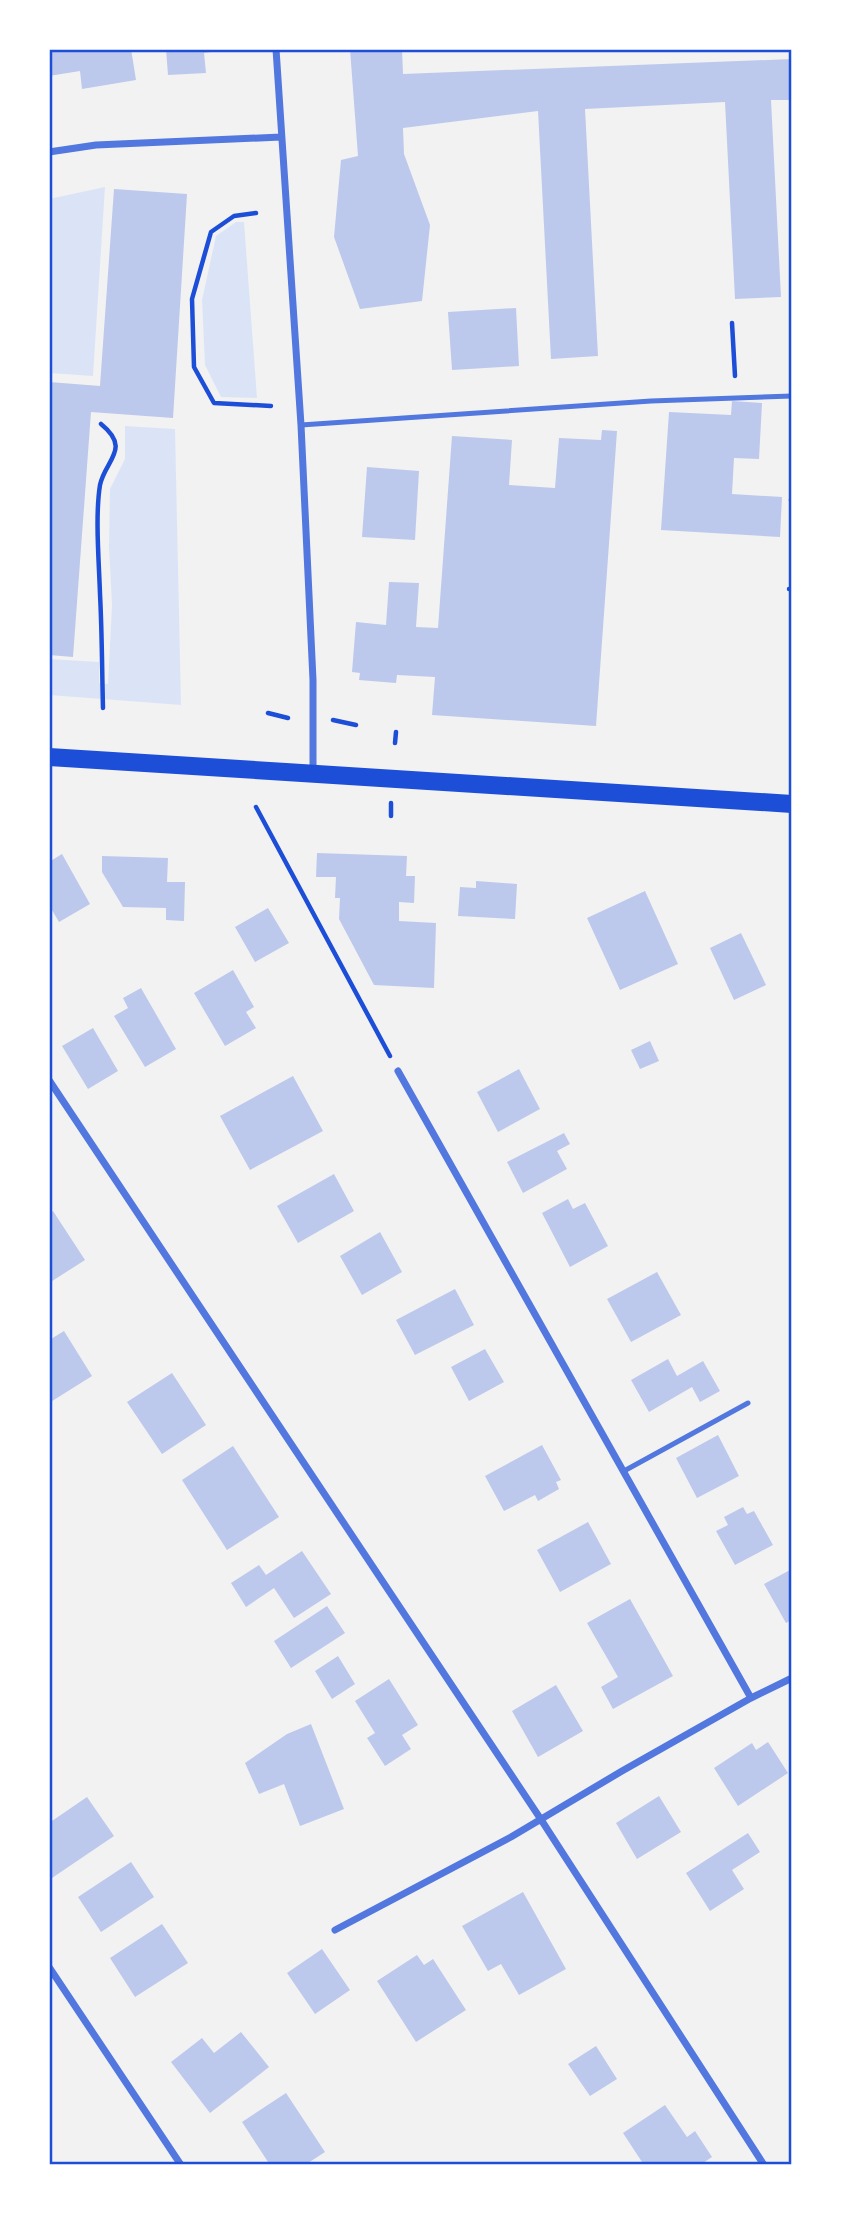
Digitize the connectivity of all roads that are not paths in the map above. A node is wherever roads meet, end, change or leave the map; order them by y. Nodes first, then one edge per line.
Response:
1 (276, 49) edge
2 (282, 137) junction
3 (49, 152) edge
4 (792, 396) edge
5 (301, 425) junction
6 (49, 757) edge
7 (313, 772) junction
8 (792, 804) edge
9 (398, 1071) road end
10 (49, 1080) edge
11 (748, 1403) dead end
12 (624, 1471) junction
13 (792, 1678) edge
14 (751, 1698) junction
15 (540, 1818) junction
16 (335, 1930) dead end
17 (49, 1967) edge
18 (181, 2165) edge
19 (764, 2165) edge

1 - 2 street
2 - 3 street
2 - 5 street
4 - 5 lane
5 - 7 street
6 - 7 main road
7 - 8 main road
9 - 12 street
10 - 15 street
11 - 12 lane
12 - 14 street
13 - 14 street
14 - 15 street
15 - 16 street
15 - 19 street
17 - 18 street

